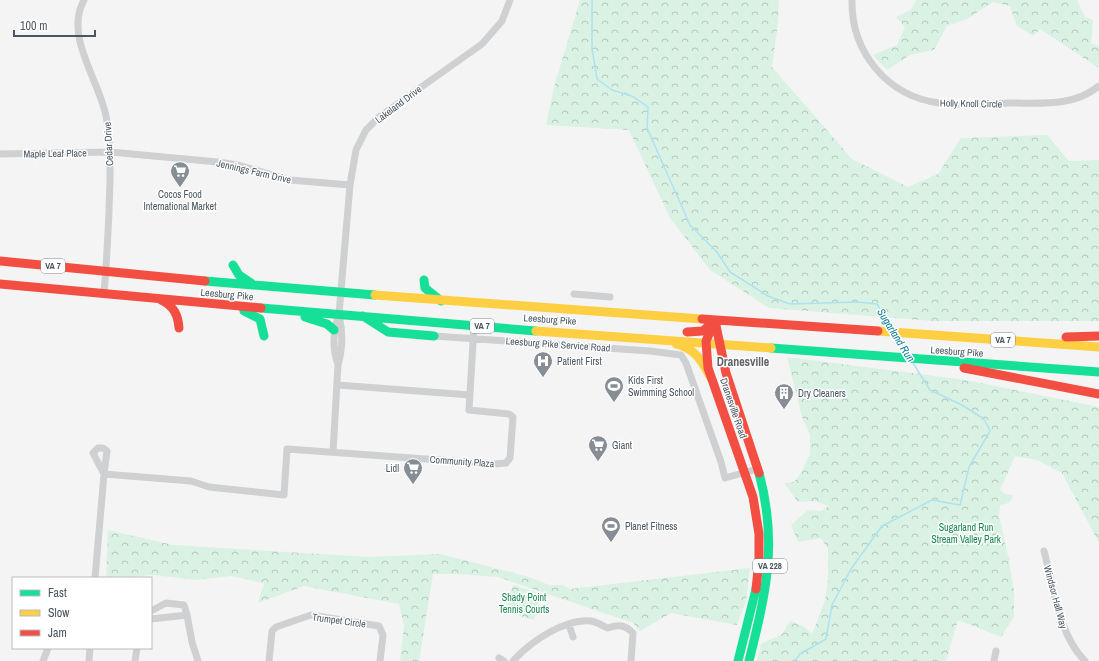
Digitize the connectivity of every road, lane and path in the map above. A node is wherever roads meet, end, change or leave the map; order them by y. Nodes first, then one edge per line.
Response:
1 (84, 0) edge
2 (510, 0) edge
3 (852, 0) edge
4 (1099, 86) edge
5 (110, 152) junction
6 (0, 154) edge
7 (350, 185) junction
8 (0, 261) edge
9 (106, 272) junction
10 (424, 280) dead end
11 (227, 282) junction
12 (0, 284) edge
13 (252, 284) junction
14 (340, 293) junction
15 (104, 294) junction
16 (574, 294) dead end
17 (598, 296) junction
18 (610, 297) dead end
19 (160, 299) junction
20 (441, 302) junction
21 (200, 303) junction
22 (231, 306) junction
23 (282, 310) junction
24 (597, 312) junction
25 (339, 314) junction
26 (363, 316) junction
27 (715, 320) junction
28 (474, 326) junction
29 (533, 329) junction
30 (334, 330) junction
31 (264, 336) dead end
32 (434, 336) joint
33 (626, 336) junction
34 (941, 336) junction
35 (1099, 336) edge
36 (642, 337) junction
37 (474, 338) junction
38 (706, 341) junction
39 (717, 342) junction
40 (1099, 347) edge
41 (626, 349) junction
42 (922, 359) junction
43 (338, 365) junction
44 (1099, 372) edge
45 (711, 378) junction
46 (338, 385) junction
47 (1099, 394) edge
48 (470, 395) junction
49 (333, 452) junction
50 (757, 469) junction
51 (745, 473) junction
52 (1044, 551) dead end
53 (95, 577) edge
54 (152, 610) edge
55 (187, 615) junction
56 (152, 619) edge
57 (569, 625) junction
58 (573, 637) dead end
59 (48, 649) edge
60 (90, 649) edge
61 (137, 649) edge
62 (996, 651) dead end
63 (43, 661) edge
64 (89, 661) edge
65 (135, 661) edge
66 (198, 661) edge
67 (269, 661) edge
68 (380, 661) edge
69 (513, 661) edge
70 (631, 661) edge
71 (738, 661) edge
72 (749, 661) edge
73 (994, 661) edge
74 (1085, 661) edge

1 - 5 street, Cedar Drive
2 - 7 street, Lakeland Drive
3 - 4 street, Holly Knoll Circle
5 - 6 street, Maple Leaf Place
5 - 7 street, Jennings Farm Drive
5 - 9 street, Cedar Drive
7 - 14 street, Lakeland Drive
8 - 9 main road, Leesburg Pike / VA 7
9 - 11 main road, Leesburg Pike / VA 7
9 - 15 street, Cedar Drive
10 - 20 main road
11 - 13 main road, Leesburg Pike / VA 7
11 - 13 main road
12 - 15 main road, Leesburg Pike / VA 7
13 - 14 main road, Leesburg Pike / VA 7
14 - 20 main road, Leesburg Pike / VA 7
14 - 25 street, Lakeland Drive
15 - 19 main road, Leesburg Pike / VA 7
16 - 17 street
17 - 18 street
17 - 24 street
19 - 21 main road, Leesburg Pike / VA 7
19 - 21 main road
20 - 24 main road, Leesburg Pike / VA 7
21 - 22 main road, Leesburg Pike / VA 7
22 - 23 main road, Leesburg Pike / VA 7
22 - 31 main road
23 - 25 main road, Leesburg Pike / VA 7
23 - 30 main road
24 - 27 main road, Leesburg Pike / VA 7
25 - 26 main road, Leesburg Pike / VA 7
25 - 30 street
25 - 43 street
26 - 28 main road, Leesburg Pike / VA 7
26 - 32 main road
27 - 29 main road
27 - 34 main road, Leesburg Pike / VA 7
27 - 38 main road, Dranesville Road / VA 228
27 - 39 main road, Dranesville Road / VA 228
28 - 29 main road, Leesburg Pike / VA 7
28 - 37 street, Community Plaza
29 - 33 main road, Leesburg Pike / VA 7
30 - 43 street
32 - 37 street, Leesburg Pike Service Road
33 - 36 main road, Leesburg Pike / VA 7
33 - 41 street
34 - 35 main road
34 - 40 main road, Leesburg Pike / VA 7
36 - 38 main road, Leesburg Pike / VA 7
36 - 45 main road
37 - 41 street, Leesburg Pike Service Road
37 - 48 street, Community Plaza
38 - 39 main road, Leesburg Pike / VA 7
38 - 45 main road, Dranesville Road / VA 228
39 - 42 main road, Leesburg Pike / VA 7
39 - 50 main road, Dranesville Road / VA 228
41 - 51 street, Leesburg Pike Service Road
42 - 44 main road, Leesburg Pike / VA 7
42 - 47 main road
43 - 46 street
45 - 51 main road, Dranesville Road / VA 228
46 - 48 street
46 - 49 street
48 - 49 street, Community Plaza
49 - 53 street, Community Plaza
50 - 51 street
50 - 72 main road, Dranesville Road / VA 228
51 - 71 main road, Dranesville Road / VA 228
52 - 74 street, Windsor Hall Way
54 - 55 street
55 - 56 street
55 - 66 street
57 - 58 street
57 - 69 street
57 - 70 street
59 - 63 street
60 - 64 street
61 - 65 street
62 - 73 street
67 - 68 street, Trumpet Circle

